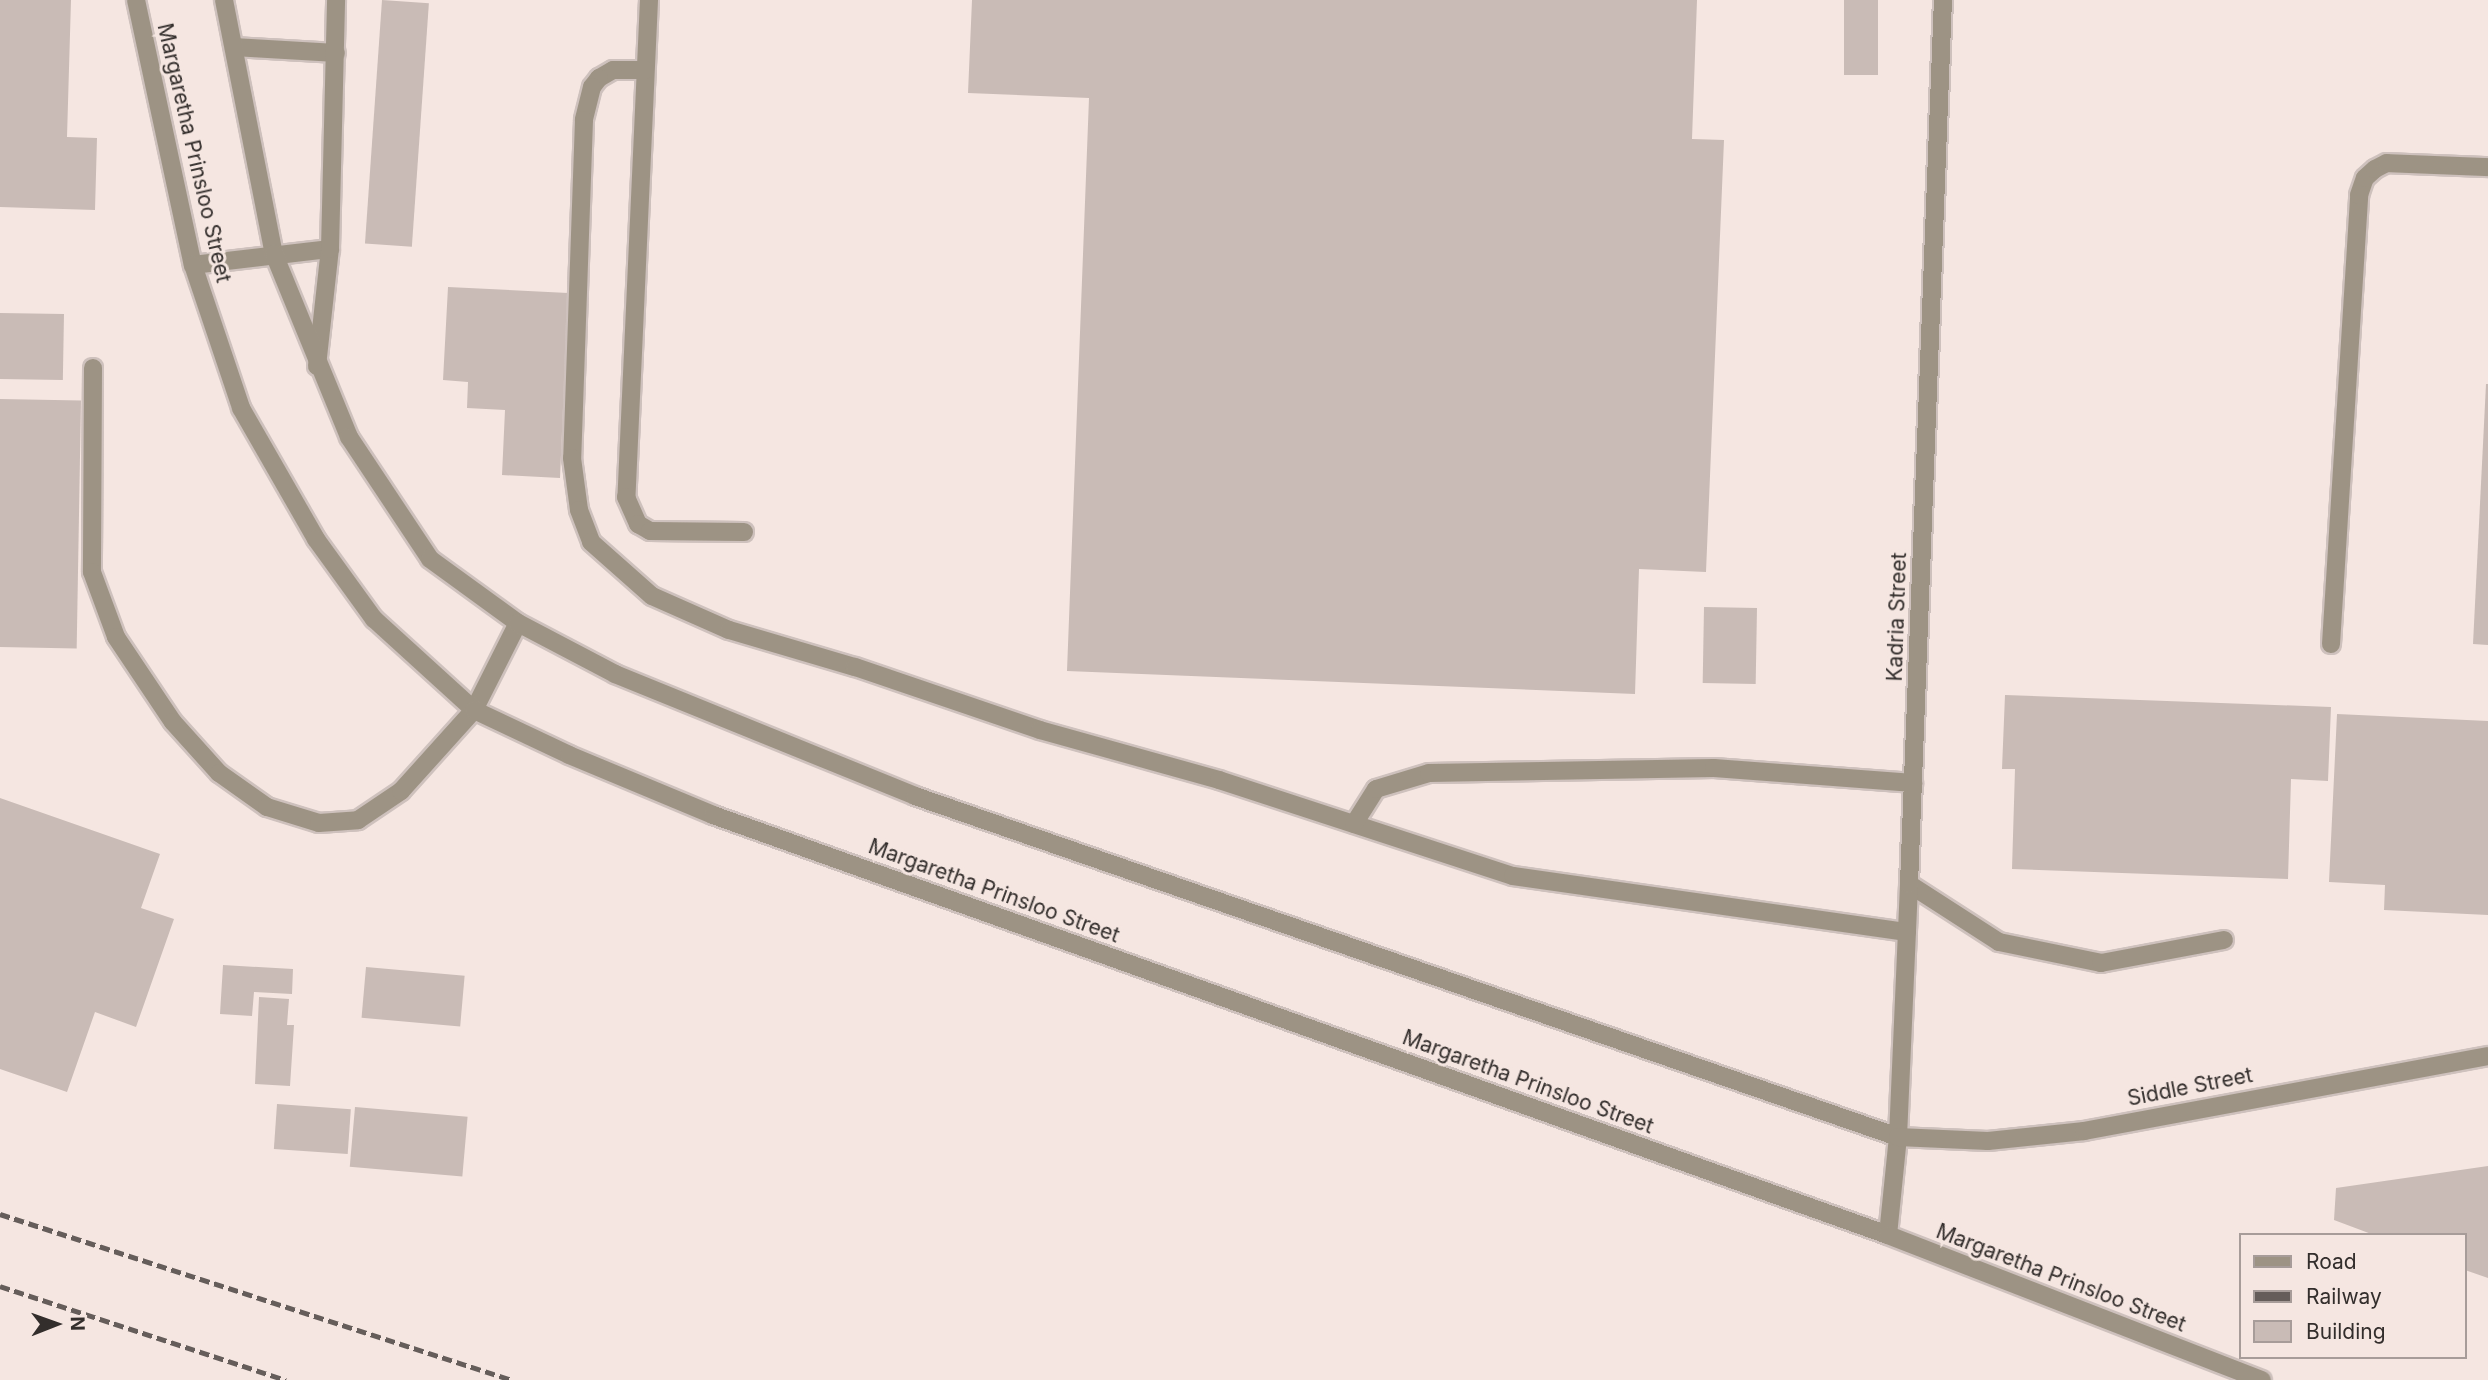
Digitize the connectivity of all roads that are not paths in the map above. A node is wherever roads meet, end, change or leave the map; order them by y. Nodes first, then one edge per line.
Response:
1 (136, 0) edge
2 (224, 0) edge
3 (336, 0) edge
4 (649, 0) edge
5 (1943, 0) edge
6 (234, 47) junction
7 (336, 53) junction
8 (645, 70) junction
9 (2488, 167) edge
10 (330, 249) junction
11 (274, 254) junction
12 (193, 265) junction
13 (317, 366) junction
14 (93, 368) dead end
15 (744, 532) dead end
16 (518, 623) junction
17 (2331, 644) dead end
18 (474, 710) junction
19 (1913, 783) junction
20 (1353, 824) junction
21 (1909, 884) junction
22 (1907, 932) junction
23 (2224, 940) dead end
24 (2488, 1056) edge
25 (1898, 1137) junction
26 (1888, 1235) junction
27 (2262, 1380) edge

1 - 12 street, Margaretha Prinsloo Street
2 - 6 street
3 - 7 street
4 - 8 street
5 - 19 street, Kadria Street
6 - 7 street
6 - 11 street
7 - 10 street
8 - 15 street
8 - 20 street
9 - 17 street
10 - 11 street
10 - 13 street
11 - 12 street
11 - 13 street
12 - 18 street, Margaretha Prinsloo Street
13 - 16 street
14 - 18 street
16 - 18 street
16 - 25 street
18 - 26 street, Margaretha Prinsloo Street
19 - 20 street
19 - 21 street, Kadria Street
20 - 22 street
21 - 22 street, Kadria Street
21 - 23 street
22 - 25 street, Kadria Street
24 - 25 street, Siddle Street
25 - 26 street, Kadria Street
26 - 27 street, Margaretha Prinsloo Street

